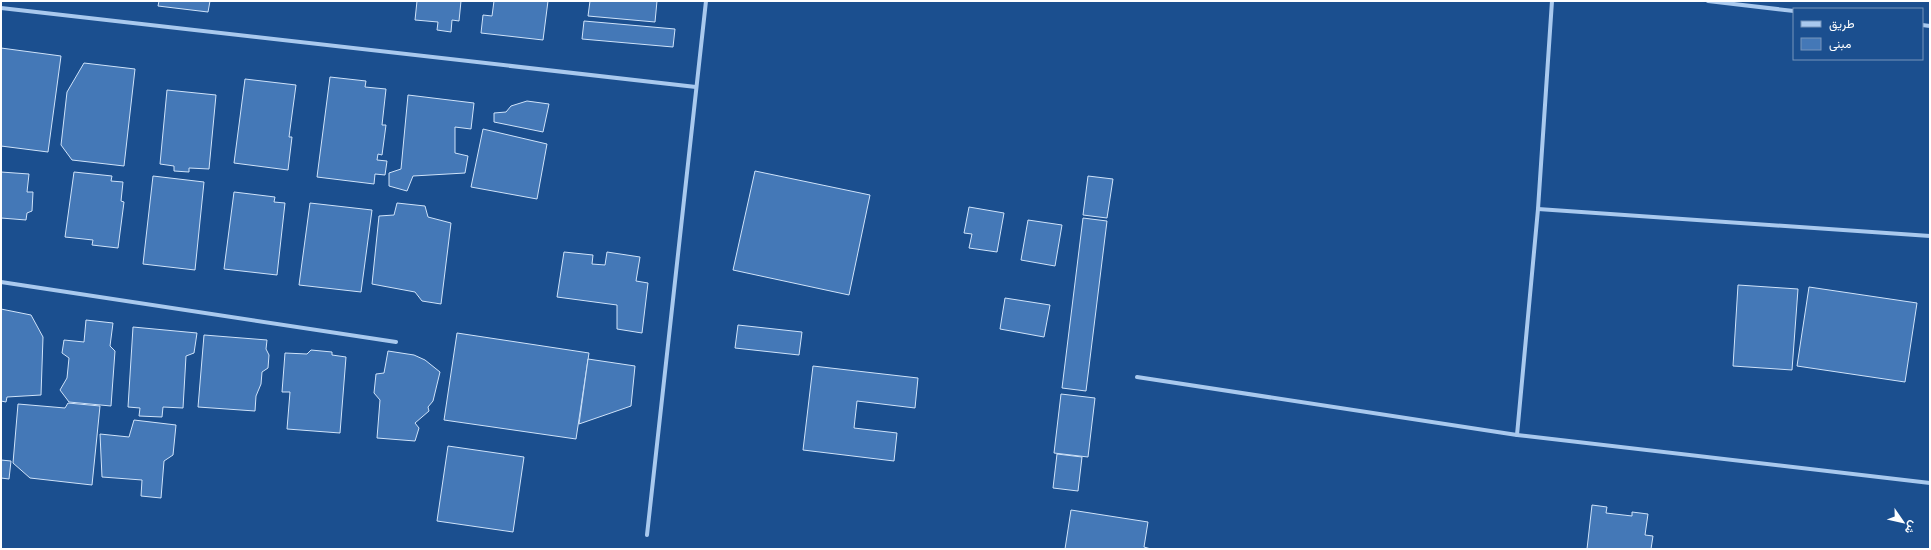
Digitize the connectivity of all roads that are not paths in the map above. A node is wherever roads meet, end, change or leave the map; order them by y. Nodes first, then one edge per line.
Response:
1 (706, 1) edge
2 (1552, 1) edge
3 (1708, 1) edge
4 (1, 8) edge
5 (1793, 11) edge
6 (696, 87) junction
7 (1538, 209) junction
8 (1930, 236) edge
9 (1, 282) edge
10 (396, 342) dead end
11 (1137, 378) dead end
12 (1516, 436) junction
13 (1930, 482) edge
14 (647, 535) dead end

1 - 6 street
2 - 7 street
3 - 5 street
4 - 6 street
6 - 14 street
7 - 8 street
7 - 12 street
9 - 10 street
11 - 12 street
12 - 13 street

